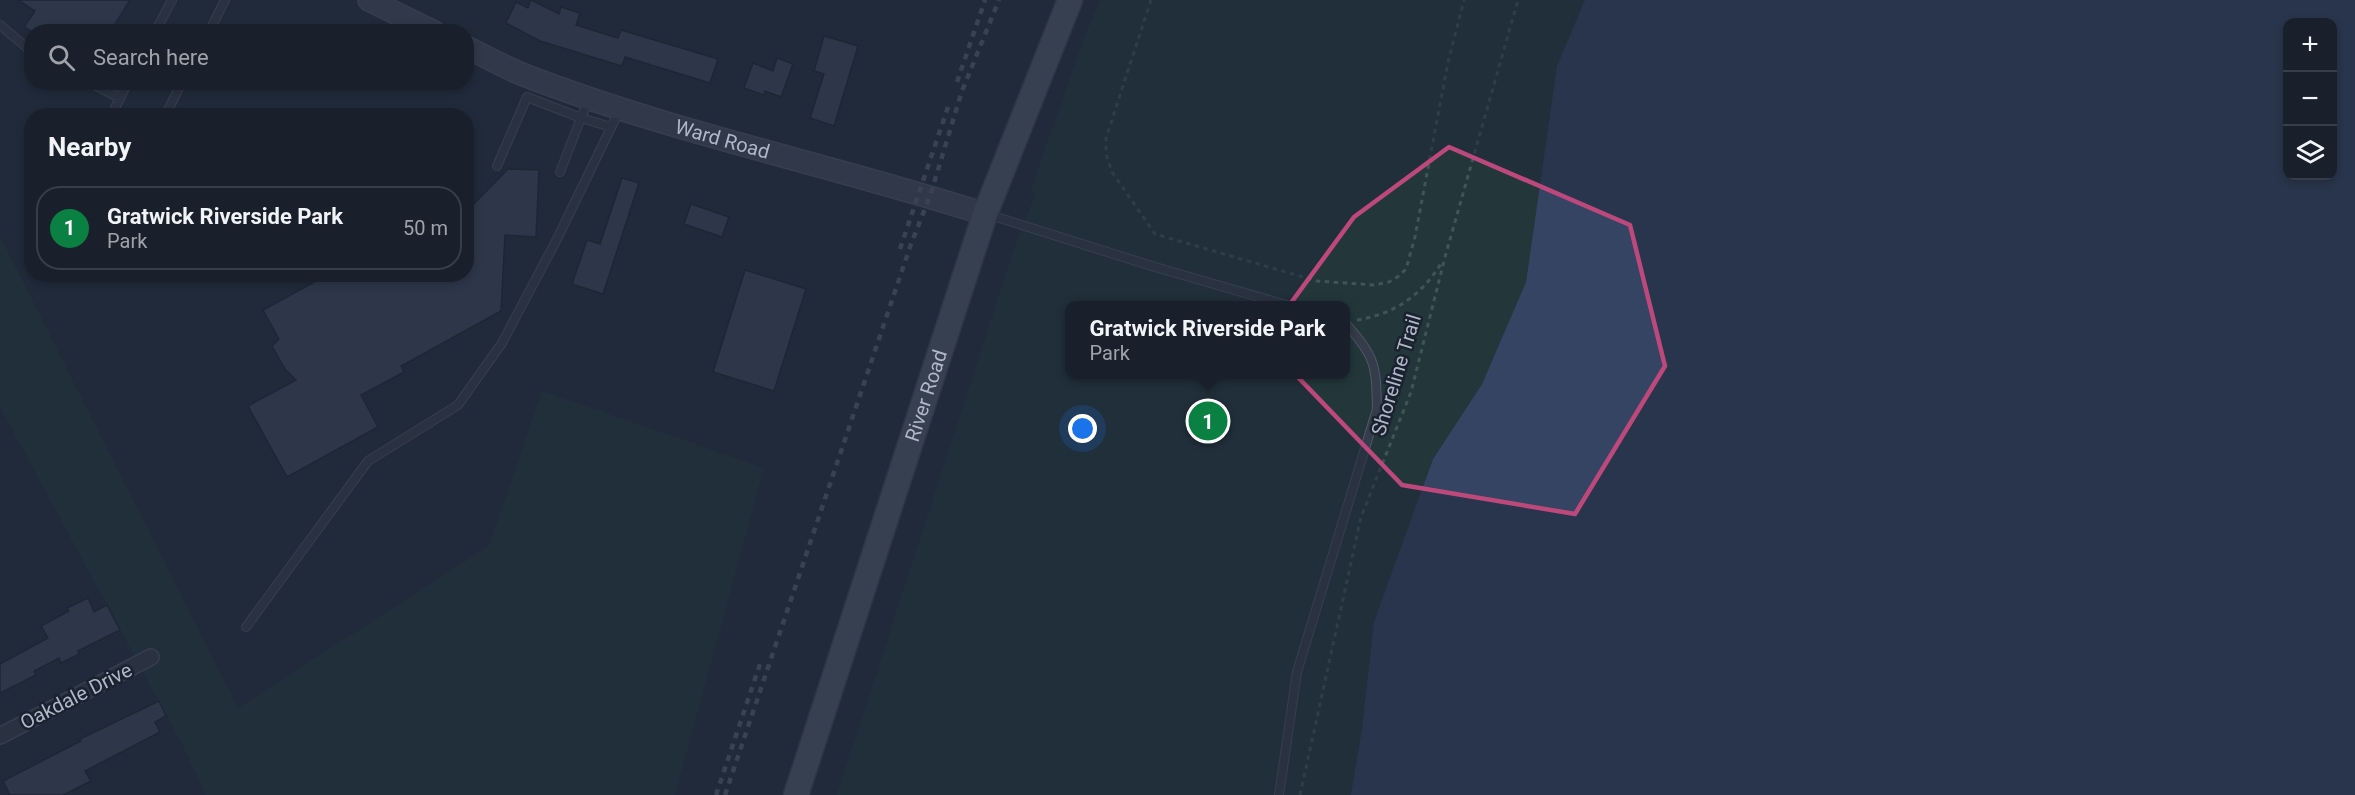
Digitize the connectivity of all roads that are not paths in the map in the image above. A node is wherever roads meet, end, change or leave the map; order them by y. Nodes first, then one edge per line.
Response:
1 (172, 0) edge
2 (225, 0) edge
3 (369, 0) edge
4 (1070, 0) edge
5 (159, 24) edge
6 (213, 24) edge
7 (418, 24) edge
8 (0, 25) edge
9 (24, 45) edge
10 (474, 52) edge
11 (531, 88) junction
12 (104, 90) edge
13 (124, 90) edge
14 (178, 90) edge
15 (590, 97) junction
16 (120, 98) junction
17 (115, 108) edge
18 (169, 108) edge
19 (620, 108) junction
20 (580, 118) junction
21 (611, 128) junction
22 (496, 166) dead end
23 (560, 172) dead end
24 (985, 214) junction
25 (1273, 301) edge
26 (1350, 328) edge
27 (246, 627) dead end
28 (151, 657) dead end
29 (0, 736) edge
30 (796, 795) edge
31 (1279, 795) edge

1 - 5 lane
2 - 6 lane
3 - 7 main road
4 - 24 main road, River Road
8 - 9 lane
10 - 11 main road, Ward Road
11 - 15 main road, Ward Road
11 - 20 lane
11 - 22 lane
12 - 16 lane
13 - 16 lane
14 - 18 lane
15 - 19 main road, Ward Road
15 - 20 lane
16 - 17 lane
19 - 21 lane
19 - 24 main road, Ward Road
20 - 21 lane
20 - 23 lane
21 - 27 lane
24 - 25 lane
24 - 30 main road, River Road
26 - 31 lane
28 - 29 street, Oakdale Drive

